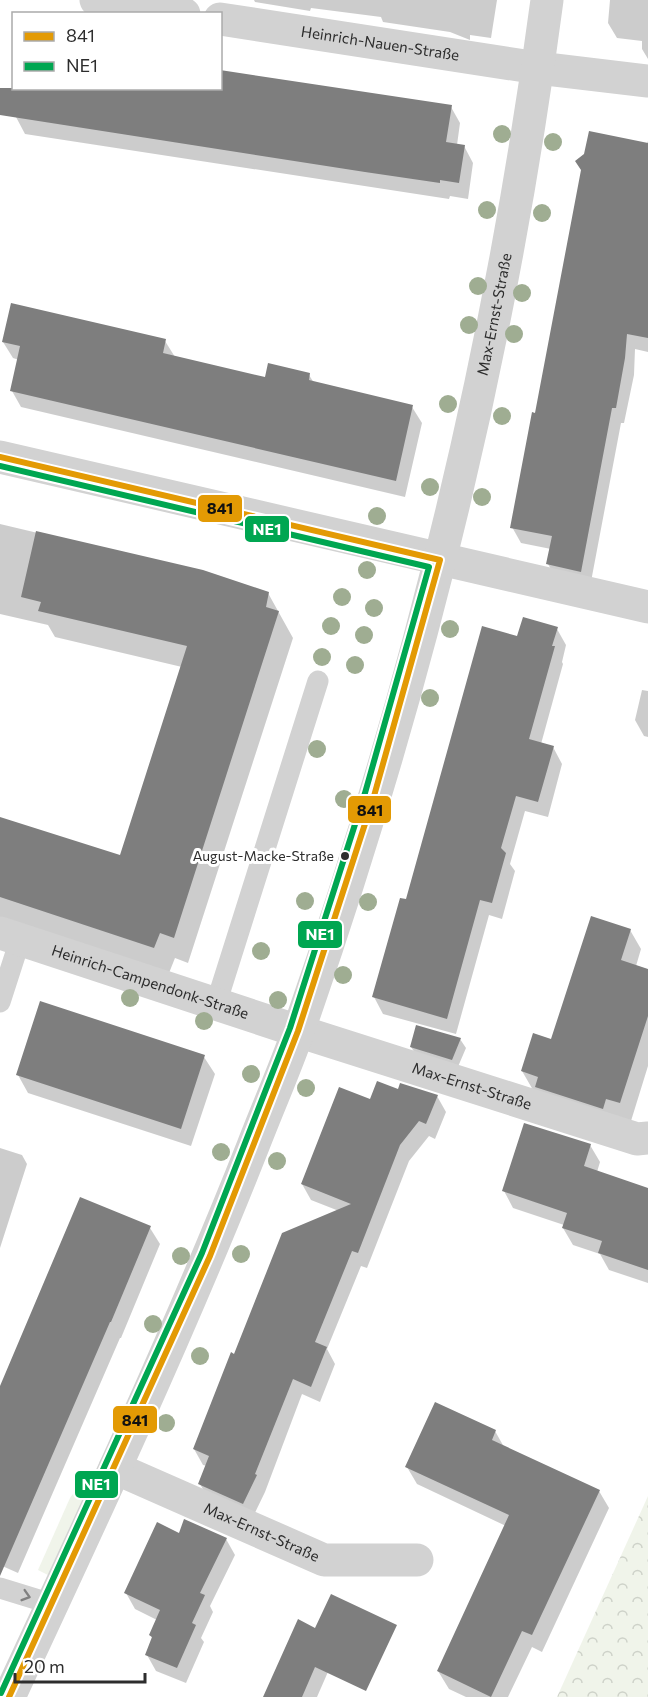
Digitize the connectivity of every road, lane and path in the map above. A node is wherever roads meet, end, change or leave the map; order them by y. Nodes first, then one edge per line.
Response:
1 (96, 0) edge
2 (548, 0) edge
3 (171, 12) edge
4 (222, 19) edge
5 (538, 68) junction
6 (648, 81) edge
7 (0, 457) edge
8 (440, 560) junction
9 (648, 607) edge
10 (318, 681) dead end
11 (10, 936) edge
12 (0, 1002) edge
13 (216, 1004) junction
14 (298, 1031) junction
15 (648, 1138) edge
16 (115, 1468) junction
17 (417, 1560) dead end
18 (0, 1588) edge
19 (52, 1604) junction
20 (9, 1697) edge

1 - 3 street
2 - 5 street, Max-Ernst-Straße
4 - 5 street, Heinrich-Nauen-Straße
5 - 6 street
5 - 8 street, Max-Ernst-Straße
7 - 8 street
8 - 9 street
8 - 14 street, Max-Ernst-Straße
10 - 13 lane
11 - 12 lane
11 - 13 street, Heinrich-Campendonk-Straße
13 - 14 street, Heinrich-Campendonk-Straße
14 - 15 street, Max-Ernst-Straße
14 - 16 street, Max-Ernst-Straße
16 - 17 street, Max-Ernst-Straße
16 - 19 street, Max-Ernst-Straße
18 -> 19 lane
19 - 20 street, Max-Ernst-Straße

